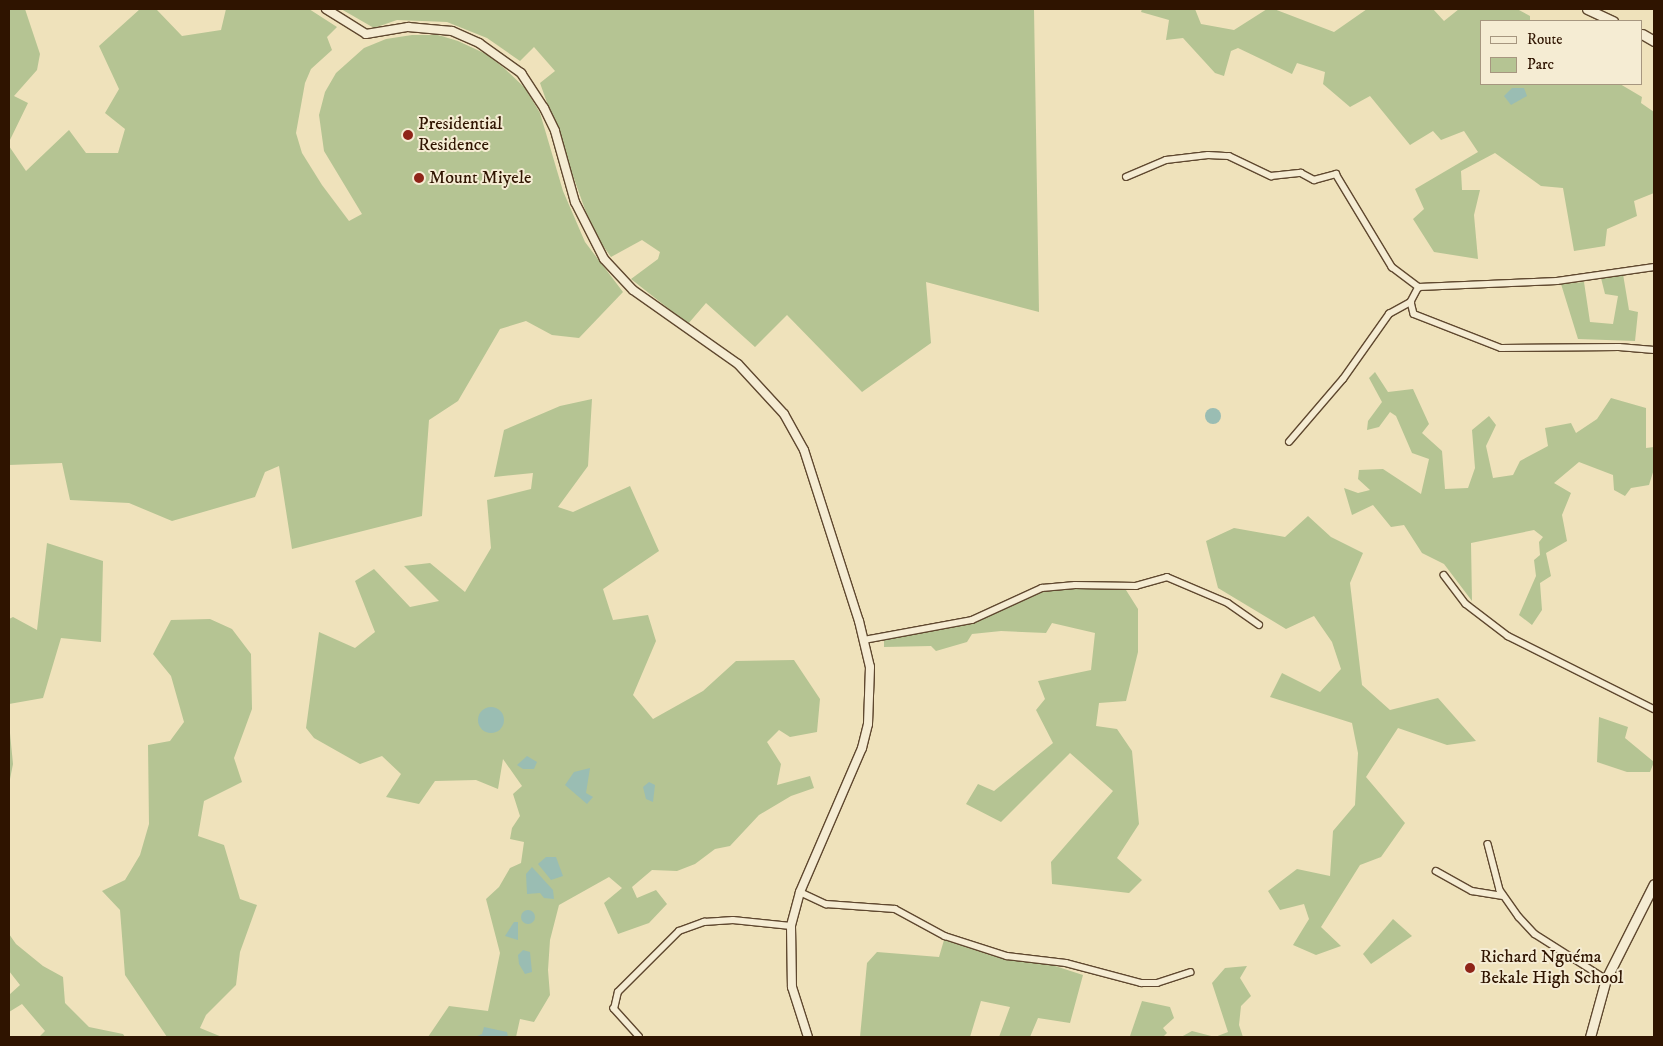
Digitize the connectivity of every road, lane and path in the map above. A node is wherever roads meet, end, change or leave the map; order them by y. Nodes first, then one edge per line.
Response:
1 (326, 9) edge
2 (1587, 9) edge
3 (1611, 20) edge
4 (1126, 177) dead end
5 (1654, 267) edge
6 (1419, 287) junction
7 (1412, 302) junction
8 (1654, 350) edge
9 (1289, 442) dead end
10 (1444, 574) dead end
11 (1259, 625) dead end
12 (864, 640) junction
13 (1654, 709) edge
14 (1488, 844) dead end
15 (1436, 872) dead end
16 (1654, 884) edge
17 (800, 892) junction
18 (1503, 896) junction
19 (791, 926) junction
20 (1190, 972) dead end
21 (1606, 979) junction
22 (639, 1037) edge
23 (808, 1037) edge
24 (1590, 1037) edge

1 - 12 street
2 - 3 main road
4 - 6 street
5 - 6 street
6 - 7 street
7 - 8 street
7 - 9 street
10 - 13 street
11 - 12 street
12 - 17 street
14 - 18 street
15 - 18 street
16 - 21 main road
17 - 19 street
17 - 20 street
18 - 21 street
19 - 22 street
19 - 23 street
21 - 24 main road

